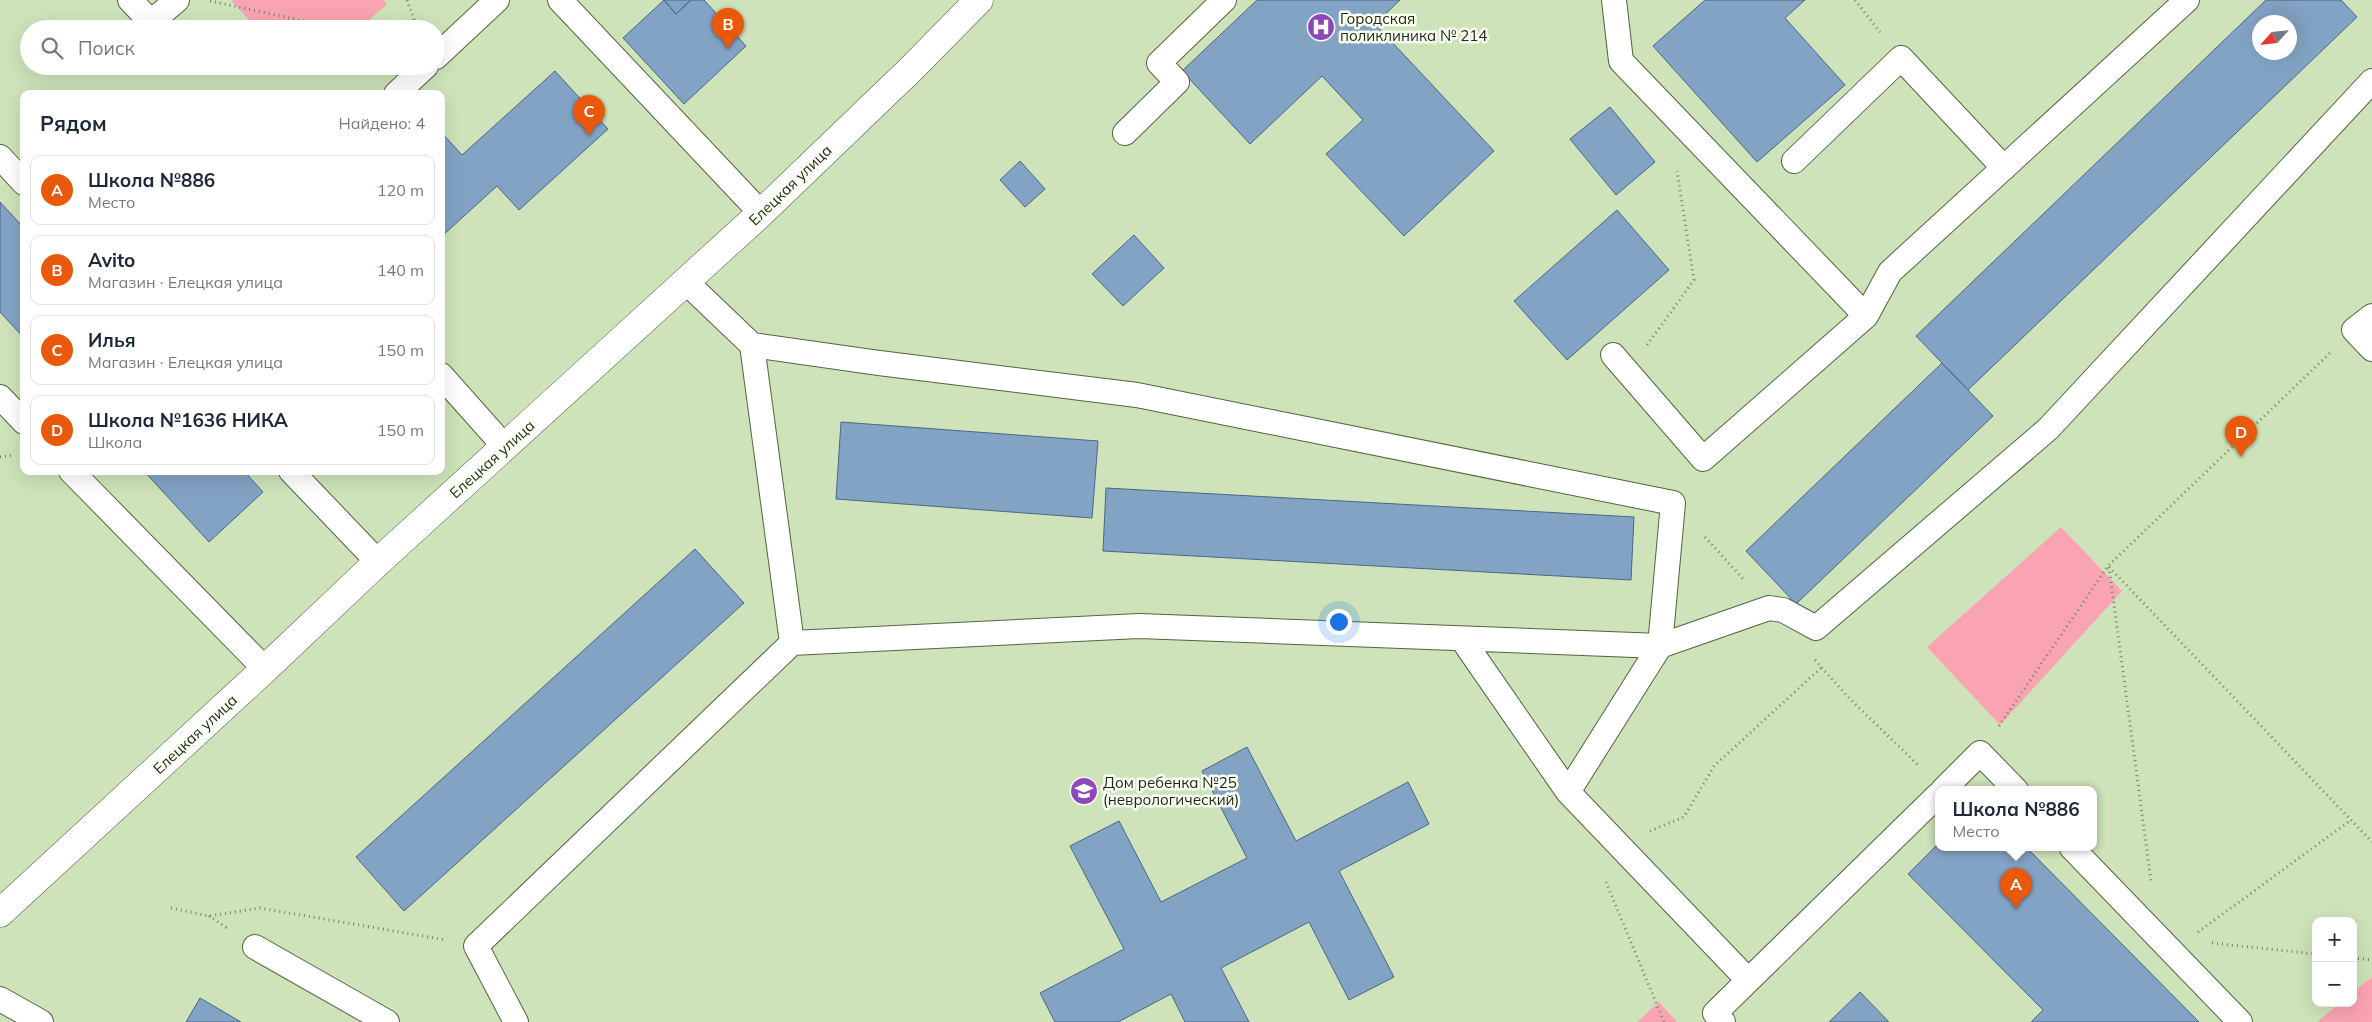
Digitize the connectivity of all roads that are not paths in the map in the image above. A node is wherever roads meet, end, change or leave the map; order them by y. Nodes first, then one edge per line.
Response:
1 (130, 0) edge
2 (177, 0) edge
3 (497, 0) edge
4 (560, 0) edge
5 (979, 0) edge
6 (1224, 0) edge
7 (1614, 0) edge
8 (2186, 0) edge
9 (149, 20) edge
10 (153, 20) edge
11 (445, 49) edge
12 (416, 75) edge
13 (2372, 81) edge
14 (400, 90) edge
15 (1125, 133) dead end
16 (0, 157) edge
17 (1794, 161) dead end
18 (2004, 168) junction
19 (20, 179) edge
20 (761, 213) junction
21 (686, 282) junction
22 (1866, 316) junction
23 (2363, 323) edge
24 (752, 345) junction
25 (2372, 349) edge
26 (1621, 364) road end
27 (445, 380) edge
28 (0, 397) edge
29 (20, 418) edge
30 (505, 447) junction
31 (75, 475) edge
32 (295, 475) edge
33 (378, 562) junction
34 (1462, 639) junction
35 (792, 643) junction
36 (1660, 646) junction
37 (265, 669) junction
38 (1947, 786) edge
39 (2012, 786) edge
40 (1568, 792) junction
41 (1935, 798) edge
42 (2075, 851) edge
43 (0, 913) edge
44 (254, 947) dead end
45 (1748, 980) junction
46 (0, 999) edge
47 (35, 1020) edge
48 (387, 1022) edge
49 (516, 1022) edge
50 (1723, 1022) edge
51 (2240, 1022) edge

1 - 9 lane
2 - 10 lane
3 - 11 lane
4 - 20 lane
5 - 20 street, Елецкая улица
6 - 15 lane
7 - 22 lane
8 - 18 lane
12 - 14 lane
13 - 36 lane
16 - 19 lane
17 - 18 lane
18 - 22 lane
20 - 21 street, Елецкая улица
21 - 24 lane
21 - 30 street, Елецкая улица
22 - 26 lane
23 - 25 lane
24 - 35 lane
24 - 36 lane
27 - 30 lane
28 - 29 lane
30 - 33 street, Елецкая улица
31 - 37 lane
32 - 33 lane
33 - 37 street, Елецкая улица
34 - 35 lane
34 - 36 lane
34 - 40 lane
35 - 49 lane
36 - 40 lane
37 - 43 street, Елецкая улица
38 - 39 lane
40 - 45 lane
41 - 45 lane
42 - 51 lane
44 - 48 lane
45 - 50 lane
46 - 47 lane

